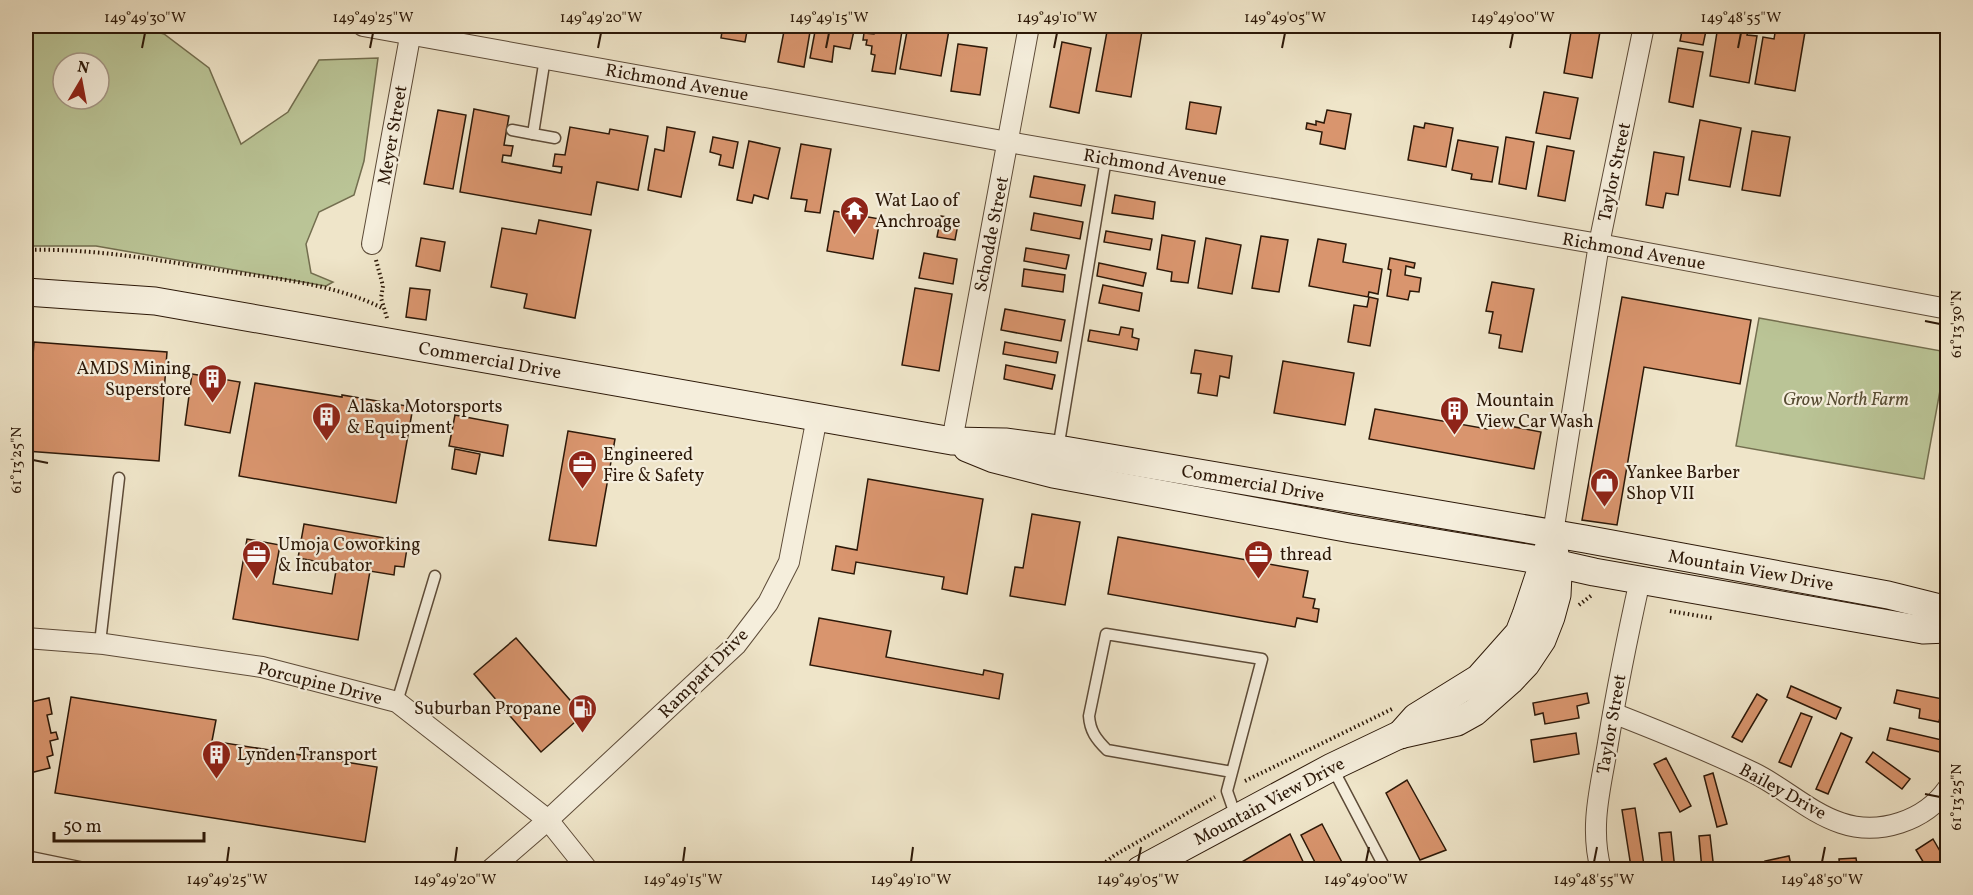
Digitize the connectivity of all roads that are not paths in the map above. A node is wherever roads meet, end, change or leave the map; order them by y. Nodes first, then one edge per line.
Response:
1 (363, 26) edge
2 (1029, 26) edge
3 (1644, 26) edge
4 (412, 30) edge
5 (545, 58) junction
6 (512, 130) dead end
7 (533, 134) junction
8 (555, 138) dead end
9 (1008, 141) junction
10 (1106, 159) junction
11 (372, 244) road end
12 (1599, 244) junction
13 (26, 292) edge
14 (1947, 309) edge
15 (816, 417) junction
16 (952, 441) junction
17 (1058, 449) junction
18 (119, 478) dead end
19 (1553, 533) junction
20 (1551, 563) junction
21 (435, 576) dead end
22 (1640, 580) junction
23 (1947, 610) edge
24 (1947, 629) edge
25 (26, 638) edge
26 (100, 643) junction
27 (397, 702) junction
28 (1613, 715) junction
29 (1332, 767) junction
30 (1232, 772) junction
31 (1947, 788) edge
32 (1236, 817) junction
33 (548, 820) junction
34 (26, 856) edge
35 (94, 870) edge
36 (490, 870) edge
37 (588, 870) edge
38 (1140, 870) edge
39 (1386, 870) edge
40 (1601, 870) edge

1 - 4 street, Richmond Avenue
2 - 9 street, Schodde Street
3 - 12 street, Taylor Street
4 - 5 street, Richmond Avenue
4 - 11 street, Meyer Street
5 - 7 lane
5 - 9 street, Richmond Avenue
6 - 7 lane
7 - 8 lane
9 - 10 street, Richmond Avenue
9 - 16 street, Schodde Street
10 - 12 street, Richmond Avenue
10 - 17 lane
12 - 14 street, Richmond Avenue
12 - 19 street, Taylor Street
13 - 15 main road, Commercial Drive
15 - 16 main road, Commercial Drive
15 - 33 street, Rampart Drive
16 - 17 main road, Commercial Drive
16 - 20 main road, Commercial Drive
17 - 19 main road, Commercial Drive
18 - 26 lane
19 - 20 main road, Mountain View Drive
19 - 23 main road, Mountain View Drive
20 - 22 main road, Mountain View Drive
20 - 29 main road, Mountain View Drive
21 - 27 lane
22 - 24 main road, Mountain View Drive
22 - 28 street, Taylor Street
25 - 26 street, Porcupine Drive
26 - 27 street, Porcupine Drive
27 - 33 street, Porcupine Drive
28 - 31 street, Bailey Drive
28 - 40 street, Taylor Street
29 - 32 main road, Mountain View Drive
29 - 39 lane
30 - 30 lane
30 - 32 lane
32 - 38 main road, Mountain View Drive
33 - 36 street, Rampart Drive
33 - 37 street, Porcupine Drive
34 - 35 lane

